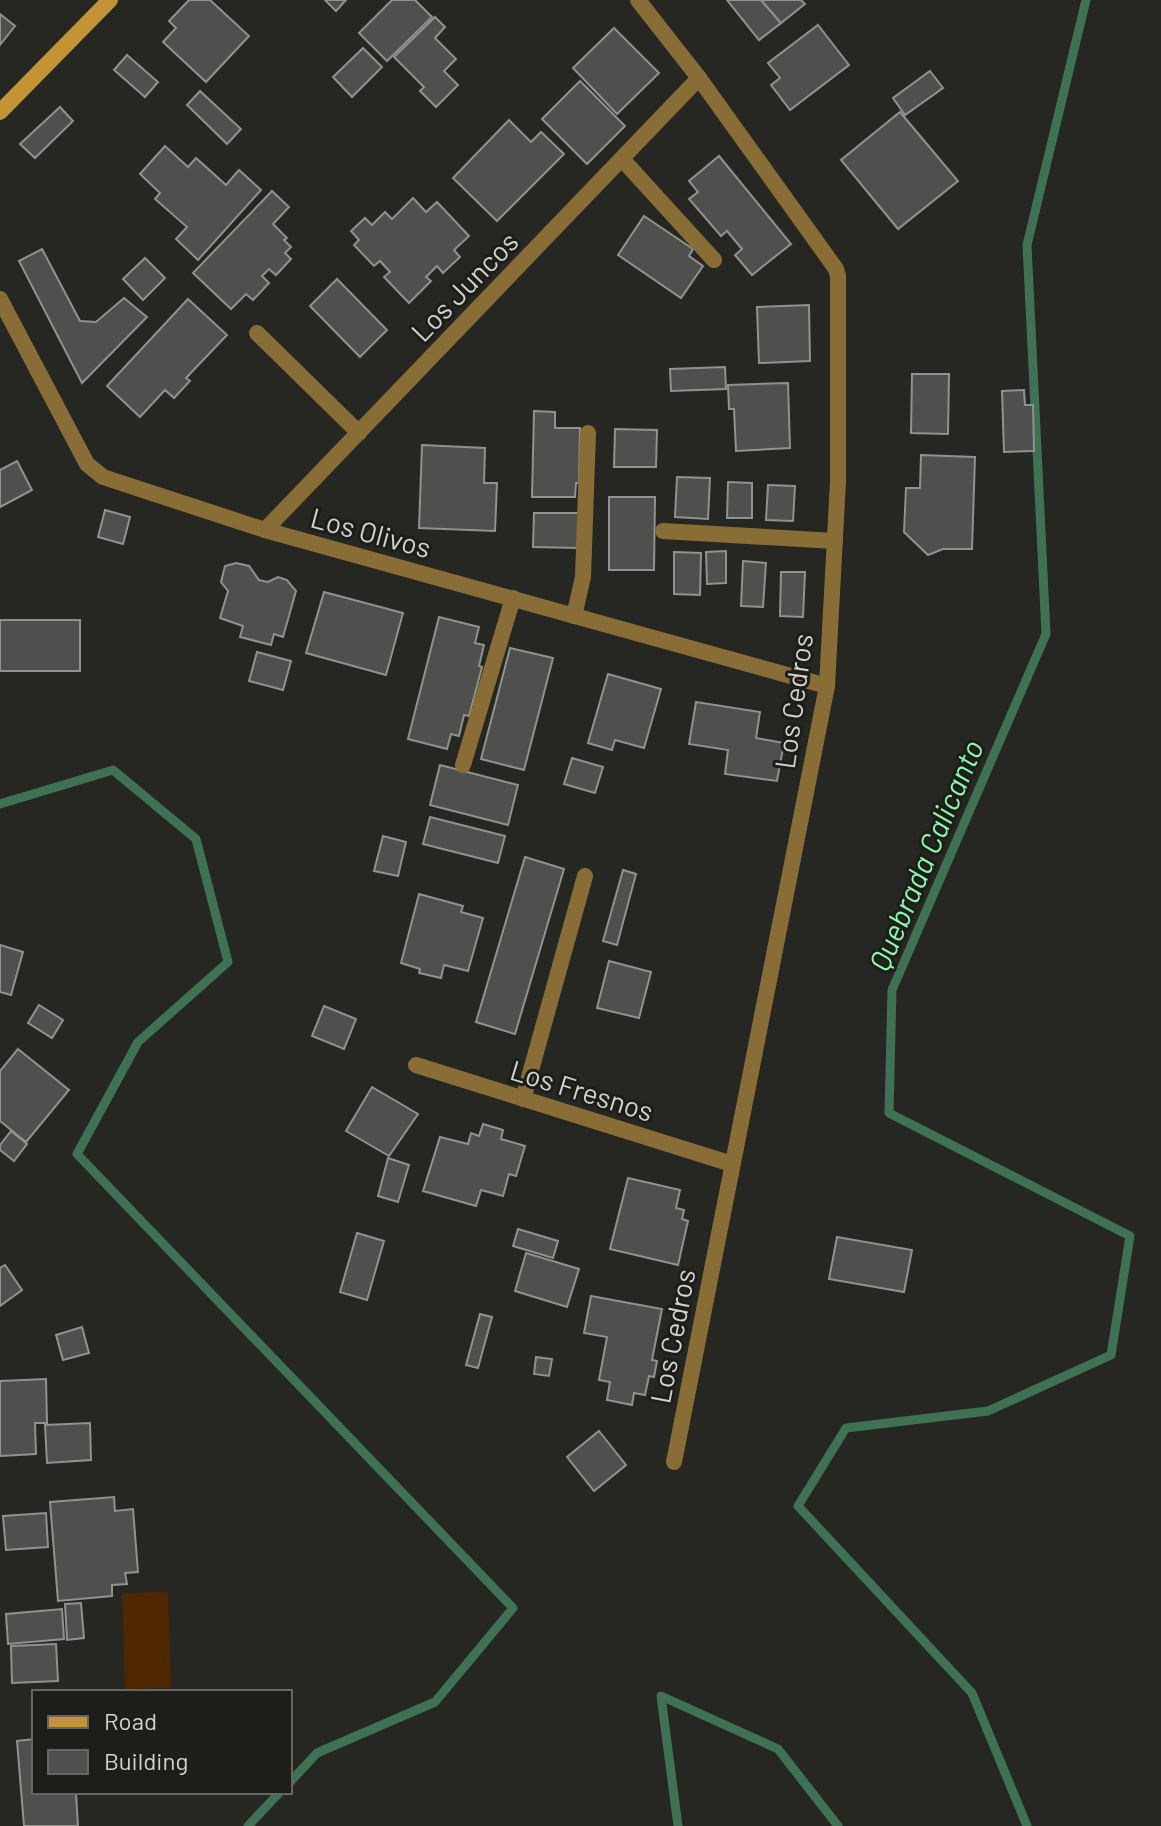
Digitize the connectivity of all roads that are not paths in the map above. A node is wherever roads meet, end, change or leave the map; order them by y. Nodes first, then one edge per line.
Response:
1 (110, 0) edge
2 (643, 2) edge
3 (699, 78) junction
4 (0, 112) edge
5 (622, 159) junction
6 (714, 260) dead end
7 (0, 299) edge
8 (257, 333) dead end
9 (359, 433) junction
10 (588, 433) dead end
11 (265, 530) junction
12 (663, 531) dead end
13 (835, 541) junction
14 (513, 598) junction
15 (574, 616) junction
16 (827, 686) junction
17 (463, 765) dead end
18 (585, 876) dead end
19 (416, 1065) dead end
20 (523, 1099) junction
21 (732, 1164) junction
22 (674, 1462) dead end

1 - 4 street
2 - 3 street, Los Cedros
3 - 5 street, Los Juncos
3 - 13 street, Los Cedros
5 - 6 street
5 - 9 street, Los Juncos
7 - 11 street, Los Olivos
8 - 9 street
9 - 11 street, Los Juncos
10 - 15 street
11 - 14 street, Los Olivos
12 - 13 street
13 - 16 street, Los Cedros
14 - 15 street, Los Olivos
14 - 17 street
15 - 16 street, Los Olivos
16 - 21 street, Los Cedros
18 - 20 street
19 - 20 street, Los Fresnos
20 - 21 street, Los Fresnos
21 - 22 street, Los Cedros

